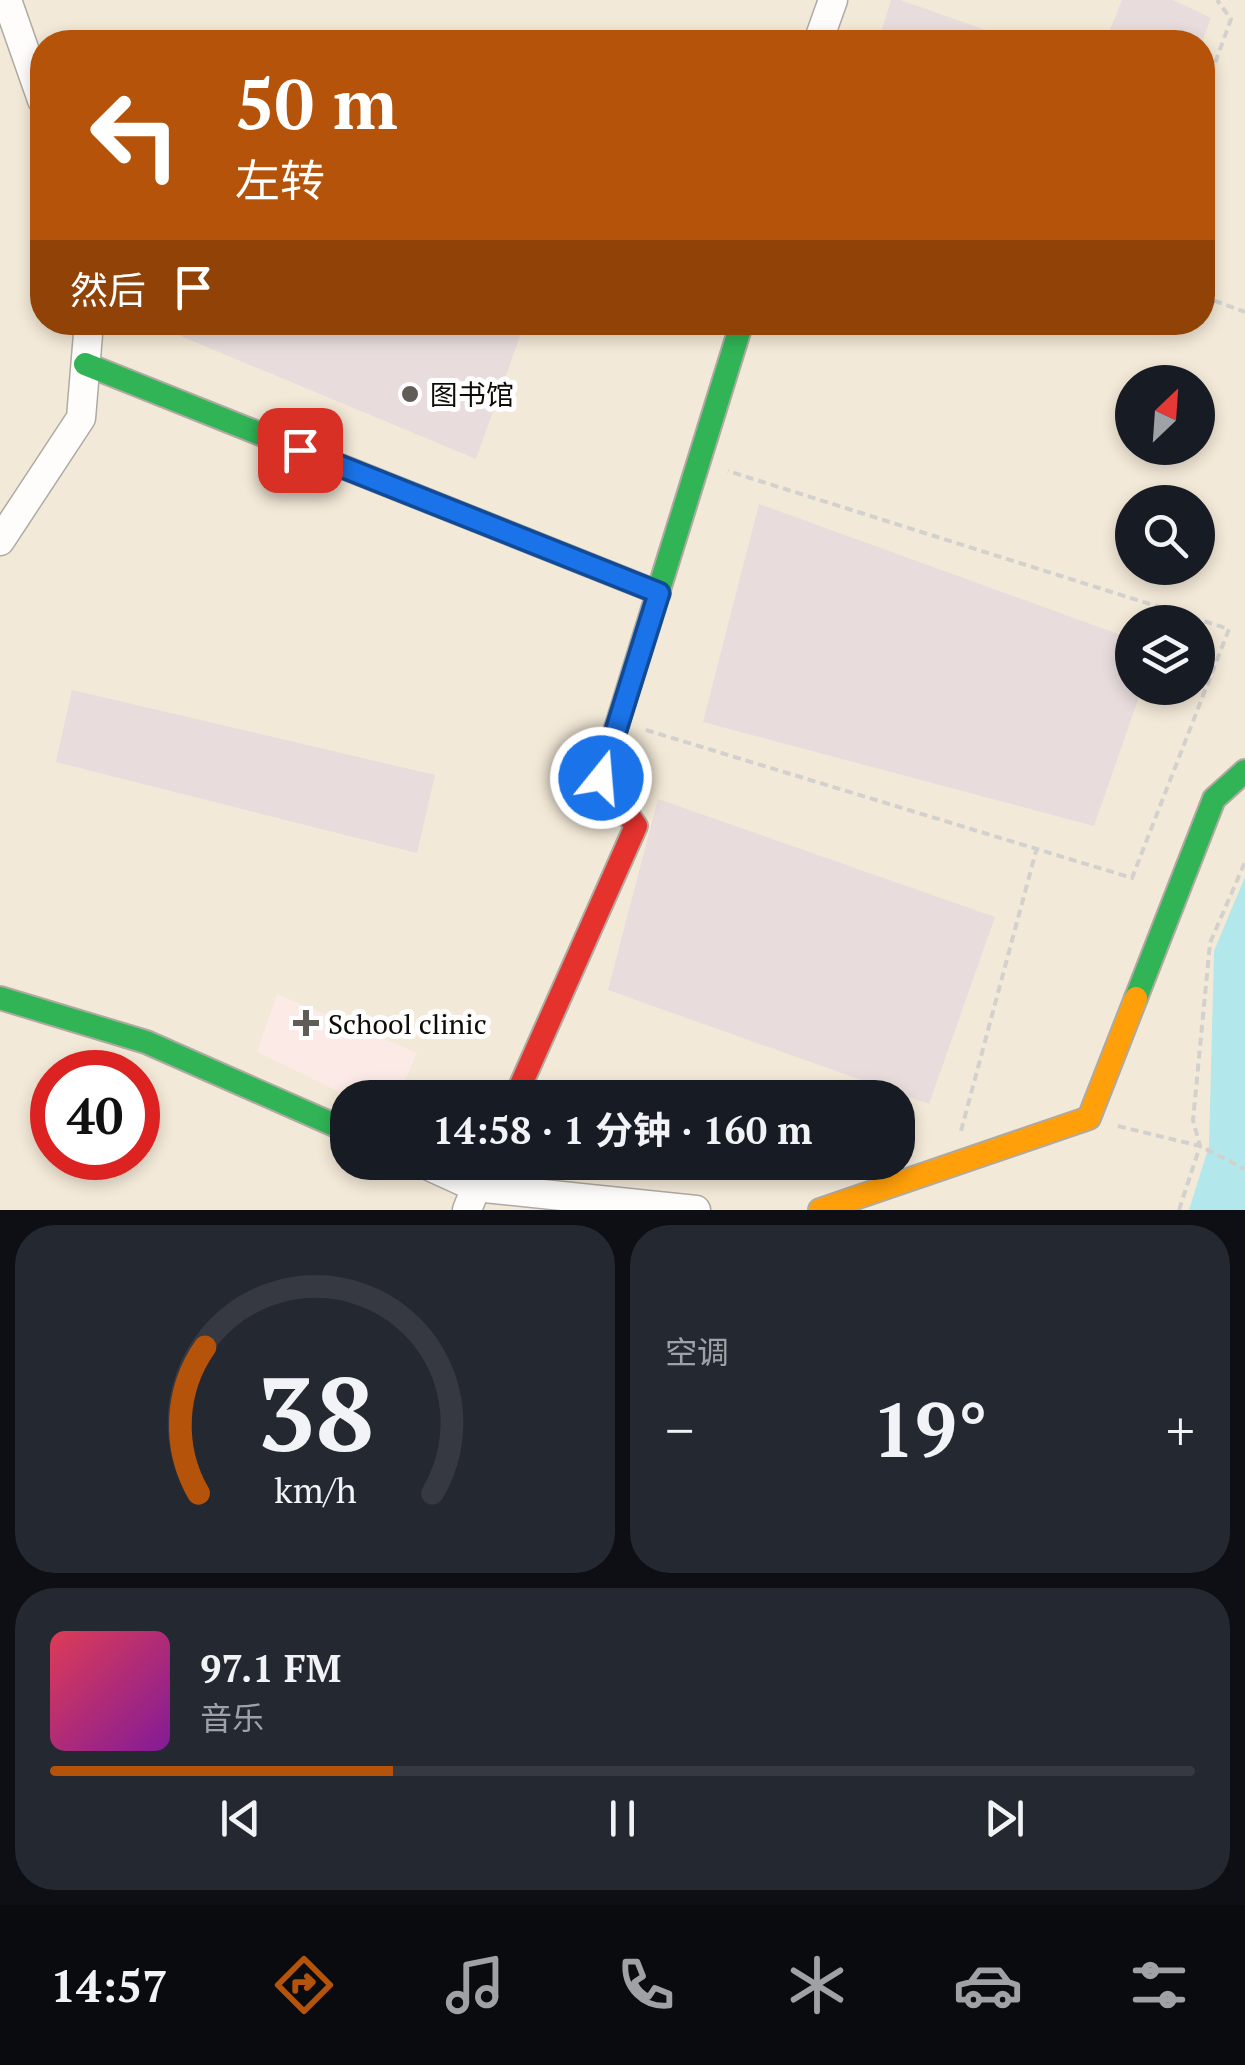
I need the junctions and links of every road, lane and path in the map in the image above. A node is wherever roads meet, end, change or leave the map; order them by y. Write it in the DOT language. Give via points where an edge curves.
graph roads {
  1 [pos="7,0"];
  2 [pos="833,0"];
  3 [pos="1217,0"];
  4 [pos="822,30"];
  5 [pos="1215,62"];
  6 [pos="30,66"];
  7 [pos="1215,301"];
  8 [pos="1245,312"];
  9 [pos="88,335"];
  10 [pos="738,335"];
  11 [pos="85,364"];
  12 [pos="699,462"];
  13 [pos="0,541"];
  14 [pos="659,593"];
  15 [pos="618,722"];
  16 [pos="1245,770"];
  17 [pos="1037,849"];
  18 [pos="1245,862"];
  19 [pos="0,998"];
  20 [pos="523,1080"];
  21 [pos="1089,1118"];
  22 [pos="330,1123"];
  23 [pos="1202,1148"];
  24 [pos="952,1165"];
  25 [pos="1245,1168"];
  26 [pos="476,1186"];
  27 [pos="696,1210"];
  28 [pos="820,1210"];
  29 [pos="1179,1210"];
  1 -- 6 [label="street"];
  2 -- 4 [label="street"];
  3 -- 5 [label="path" via="1231,18"];
  7 -- 8 [label="path"];
  9 -- 11 [label="street"];
  10 -- 12 [label="street"];
  11 -- 13 [label="street" via="80,418"];
  11 -- 14 [label="street"];
  12 -- 14 [label="street"];
  12 -- 17 [label="path" via="1229,629 1132,878"];
  14 -- 15 [label="street"];
  15 -- 17 [label="path"];
  15 -- 20 [label="street" via="601,778 636,826"];
  16 -- 21 [label="street" via="1214,799"];
  17 -- 24 [label="path"];
  18 -- 23 [label="path" via="1210,943 1193,1120"];
  19 -- 22 [label="street" via="146,1042"];
  21 -- 23 [label="path"];
  21 -- 24 [label="street"];
  23 -- 25 [label="path"];
  23 -- 29 [label="path"];
  24 -- 28 [label="street"];
  26 -- 27 [label="street"];
}
